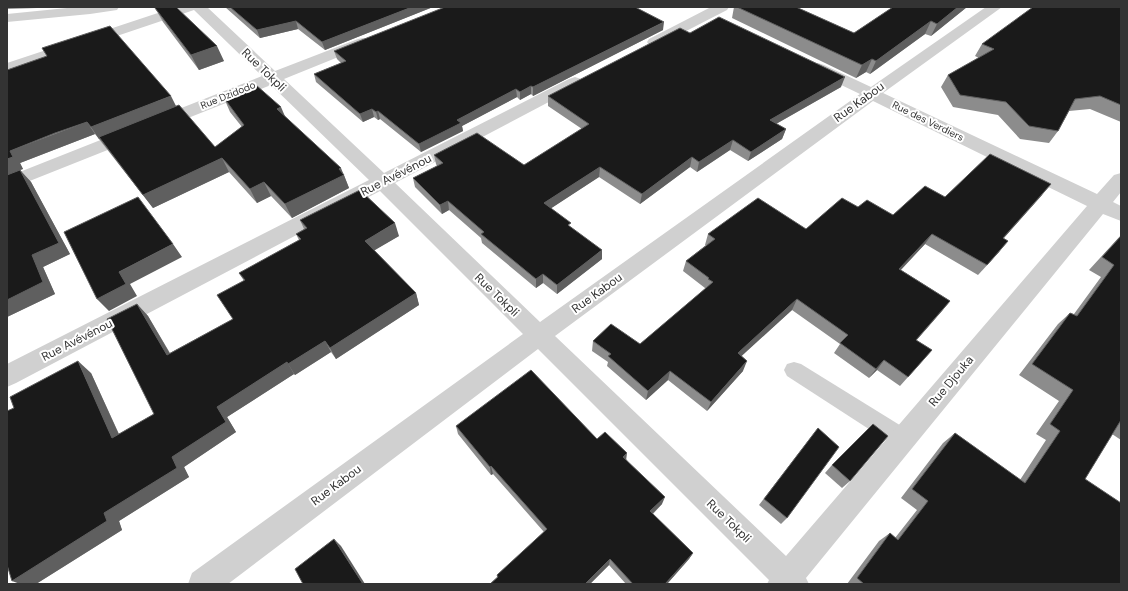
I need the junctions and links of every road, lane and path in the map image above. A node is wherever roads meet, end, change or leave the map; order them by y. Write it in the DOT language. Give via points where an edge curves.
graph roads {
  1 [pos="112,7"];
  2 [pos="190,7"];
  3 [pos="199,7"];
  4 [pos="995,7"];
  5 [pos="707,9"];
  6 [pos="7,18"];
  7 [pos="729,25"];
  8 [pos="375,36"];
  9 [pos="639,49"];
  10 [pos="807,62"];
  11 [pos="7,68"];
  12 [pos="590,74"];
  13 [pos="272,78"];
  14 [pos="871,93"];
  15 [pos="1121,179"];
  16 [pos="382,182"];
  17 [pos="7,184"];
  18 [pos="1111,209"];
  19 [pos="538,336"];
  20 [pos="794,370"];
  21 [pos="7,376"];
  22 [pos="903,439"];
  23 [pos="788,582"];
  24 [pos="203,584"];
  1 -- 6 [label="street"];
  2 -- 11 [label="street"];
  3 -- 13 [label="street, Rue Tokpli"];
  4 -- 14 [label="street, Rue Kabou"];
  5 -- 7 [label="street"];
  5 -- 9 [label="street"];
  8 -- 13 [label="street, Rue Dzidodo"];
  10 -- 14 [label="street, Rue des Verdiers"];
  12 -- 16 [label="street, Rue Avévénou"];
  13 -- 16 [label="street, Rue Tokpli"];
  13 -- 17 [label="street, Rue Dzidodo"];
  14 -- 18 [label="street, Rue des Verdiers"];
  14 -- 19 [label="street, Rue Kabou"];
  15 -- 18 [label="street, Rue Djouka"];
  16 -- 19 [label="street, Rue Tokpli"];
  16 -- 21 [label="street, Rue Avévénou"];
  18 -- 22 [label="street, Rue Djouka"];
  19 -- 23 [label="street, Rue Tokpli"];
  19 -- 24 [label="street, Rue Kabou"];
  20 -- 22 [label="lane"];
  22 -- 23 [label="street, Rue Djouka"];
}
